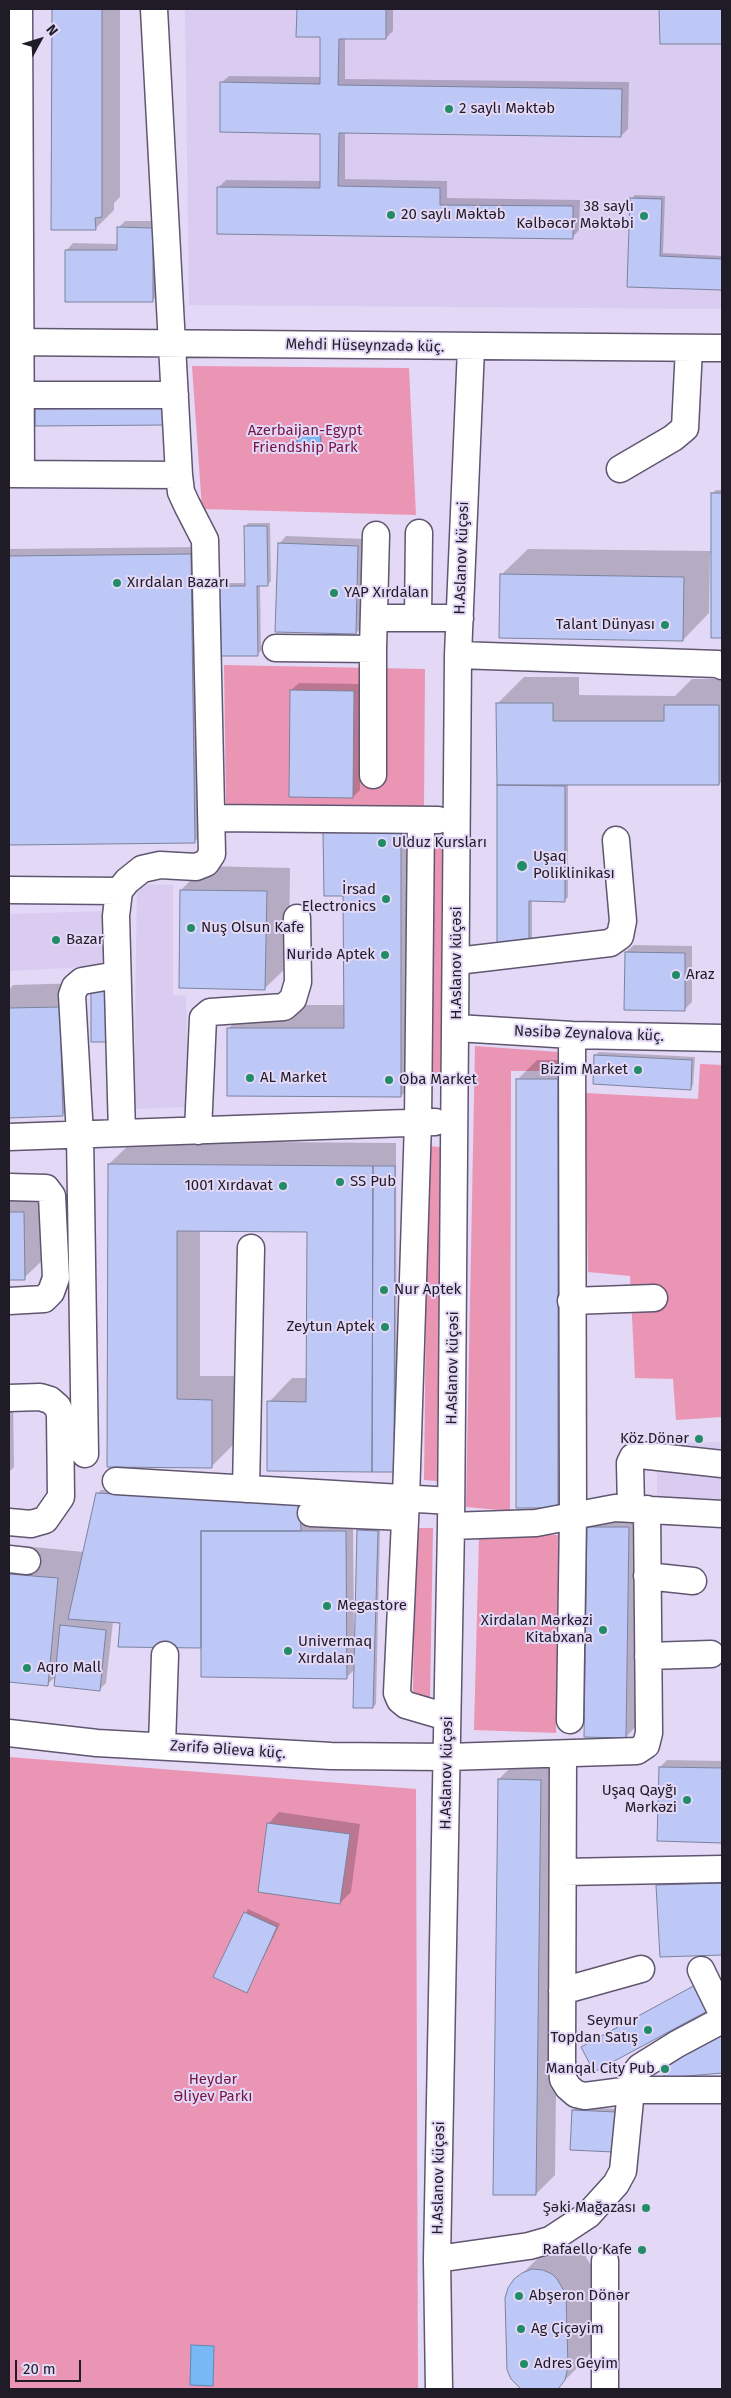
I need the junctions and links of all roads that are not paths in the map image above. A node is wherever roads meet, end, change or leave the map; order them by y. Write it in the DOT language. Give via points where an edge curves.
graph roads {
  1 [pos="19,9"];
  2 [pos="154,9"];
  3 [pos="14,342"];
  4 [pos="172,343"];
  5 [pos="471,348"];
  6 [pos="689,348"];
  7 [pos="722,348"];
  8 [pos="14,395"];
  9 [pos="175,395"];
  10 [pos="620,469"];
  11 [pos="15,474"];
  12 [pos="179,475"];
  13 [pos="419,533"];
  14 [pos="376,535"];
  15 [pos="374,618"];
  16 [pos="418,618"];
  17 [pos="460,618"];
  18 [pos="276,648"];
  19 [pos="373,649"];
  20 [pos="458,655"];
  21 [pos="722,666"];
  22 [pos="374,776"];
  23 [pos="212,818"];
  24 [pos="421,820"];
  25 [pos="457,820"];
  26 [pos="616,840"];
  27 [pos="9,890"];
  28 [pos="119,891"];
  29 [pos="297,918"];
  30 [pos="456,961"];
  31 [pos="118,976"];
  32 [pos="457,1028"];
  33 [pos="572,1035"];
  34 [pos="722,1038"];
  35 [pos="456,1120"];
  36 [pos="418,1122"];
  37 [pos="198,1131"];
  38 [pos="122,1133"];
  39 [pos="80,1135"];
  40 [pos="9,1137"];
  41 [pos="9,1187"];
  42 [pos="251,1248"];
  43 [pos="654,1298"];
  44 [pos="9,1301"];
  45 [pos="571,1301"];
  46 [pos="9,1398"];
  47 [pos="85,1454"];
  48 [pos="722,1464"];
  49 [pos="116,1481"];
  50 [pos="246,1489"];
  51 [pos="405,1508"];
  52 [pos="638,1509"];
  53 [pos="311,1513"];
  54 [pos="451,1514"];
  55 [pos="722,1514"];
  56 [pos="573,1517"];
  57 [pos="9,1522"];
  58 [pos="647,1576"];
  59 [pos="693,1581"];
  60 [pos="711,1654"];
  61 [pos="165,1655"];
  62 [pos="648,1656"];
  63 [pos="448,1717"];
  64 [pos="570,1720"];
  65 [pos="9,1733"];
  66 [pos="162,1746"];
  67 [pos="563,1754"];
  68 [pos="448,1757"];
  69 [pos="722,1869"];
  70 [pos="563,1872"];
  71 [pos="641,1969"];
  72 [pos="701,1970"];
  73 [pos="562,1991"];
  74 [pos="722,2013"];
  75 [pos="722,2020"];
  76 [pos="630,2090"];
  77 [pos="722,2090"];
  78 [pos="437,2259"];
  79 [pos="605,2261"];
  80 [pos="439,2389"];
  81 [pos="605,2389"];
  1 -- 3 [label="street"];
  2 -- 4 [label="street"];
  3 -- 4 [label="street, Mehdi Hüseynzadə küç."];
  3 -- 8 [label="street"];
  4 -- 5 [label="street, Mehdi Hüseynzadə küç."];
  4 -- 9 [label="street"];
  5 -- 6 [label="street, Mehdi Hüseynzadə küç."];
  5 -- 17 [label="street, H.Aslanov küçəsi"];
  6 -- 7 [label="street, Mehdi Hüseynzadə küç."];
  6 -- 10 [label="street" via="685,428"];
  8 -- 9 [label="street"];
  8 -- 11 [label="street"];
  9 -- 12 [label="street"];
  11 -- 12 [label="street"];
  12 -- 23 [label="street" via="181,492 206,540"];
  13 -- 16 [label="street"];
  14 -- 15 [label="street"];
  15 -- 16 [label="street"];
  15 -- 19 [label="street"];
  16 -- 17 [label="street"];
  17 -- 20 [label="street, H.Aslanov küçəsi"];
  18 -- 19 [label="street"];
  19 -- 22 [label="street"];
  20 -- 21 [label="street"];
  20 -- 25 [label="street, H.Aslanov küçəsi"];
  23 -- 24 [label="street"];
  23 -- 28 [label="street" via="212,854 206,863 196,867 160,865 142,869"];
  24 -- 25 [label="street"];
  24 -- 36 [label="street"];
  25 -- 30 [label="street, H.Aslanov küçəsi"];
  26 -- 30 [label="street" via="623,922 620,936 610,943"];
  27 -- 28 [label="street"];
  28 -- 31 [label="street" via="116,916"];
  29 -- 37 [label="street" via="298,982 293,999 284,1007 210,1012 203,1018"];
  30 -- 32 [label="street, H.Aslanov küçəsi"];
  31 -- 38 [label="street"];
  31 -- 39 [label="street" via="82,981 72,995"];
  32 -- 33 [label="street, Nəsibə Zeynalova küç."];
  32 -- 35 [label="street, H.Aslanov küçəsi"];
  33 -- 34 [label="street, Nəsibə Zeynalova küç."];
  33 -- 45 [label="street"];
  35 -- 36 [label="street"];
  35 -- 54 [label="street, H.Aslanov küçəsi"];
  36 -- 37 [label="street"];
  36 -- 51 [label="street"];
  37 -- 38 [label="street"];
  38 -- 39 [label="street"];
  39 -- 40 [label="street"];
  39 -- 47 [label="street"];
  41 -- 44 [label="street" via="46,1188 52,1196 56,1278 51,1292 44,1299"];
  42 -- 50 [label="street"];
  43 -- 45 [label="street"];
  45 -- 56 [label="street"];
  46 -- 57 [label="street" via="40,1397 58,1407 61,1497 45,1520 31,1524"];
  48 -- 52 [label="street" via="640,1455 633,1457 630,1463"];
  49 -- 50 [label="street"];
  50 -- 51 [label="street"];
  51 -- 53 [label="street"];
  51 -- 54 [label="street"];
  51 -- 63 [label="street" via="397,1693 406,1705"];
  52 -- 55 [label="street"];
  52 -- 56 [label="street" via="593,1510"];
  52 -- 58 [label="street"];
  54 -- 56 [label="street" via="536,1523"];
  54 -- 63 [label="street, H.Aslanov küçəsi"];
  56 -- 64 [label="street"];
  58 -- 59 [label="street"];
  58 -- 62 [label="street"];
  60 -- 62 [label="street"];
  61 -- 66 [label="street"];
  62 -- 67 [label="street, Zərifə Əlieva küç." via="649,1733 646,1745 637,1751"];
  63 -- 68 [label="street, H.Aslanov küçəsi"];
  65 -- 66 [label="street, Zərifə Əlieva küç." via="97,1743"];
  66 -- 68 [label="street, Zərifə Əlieva küç." via="296,1754"];
  67 -- 68 [label="street, Zərifə Əlieva küç."];
  67 -- 70 [label="street"];
  68 -- 78 [label="street, H.Aslanov küçəsi"];
  69 -- 70 [label="street"];
  70 -- 73 [label="street"];
  71 -- 73 [label="street"];
  72 -- 74 [label="street"];
  73 -- 76 [label="street" via="563,2079 568,2087 585,2096"];
  75 -- 76 [label="street" via="640,2067 632,2076"];
  76 -- 77 [label="street"];
  76 -- 78 [label="street" via="623,2171 588,2216 550,2240 529,2246"];
  78 -- 80 [label="street, H.Aslanov küçəsi"];
  79 -- 81 [label="street"];
}
